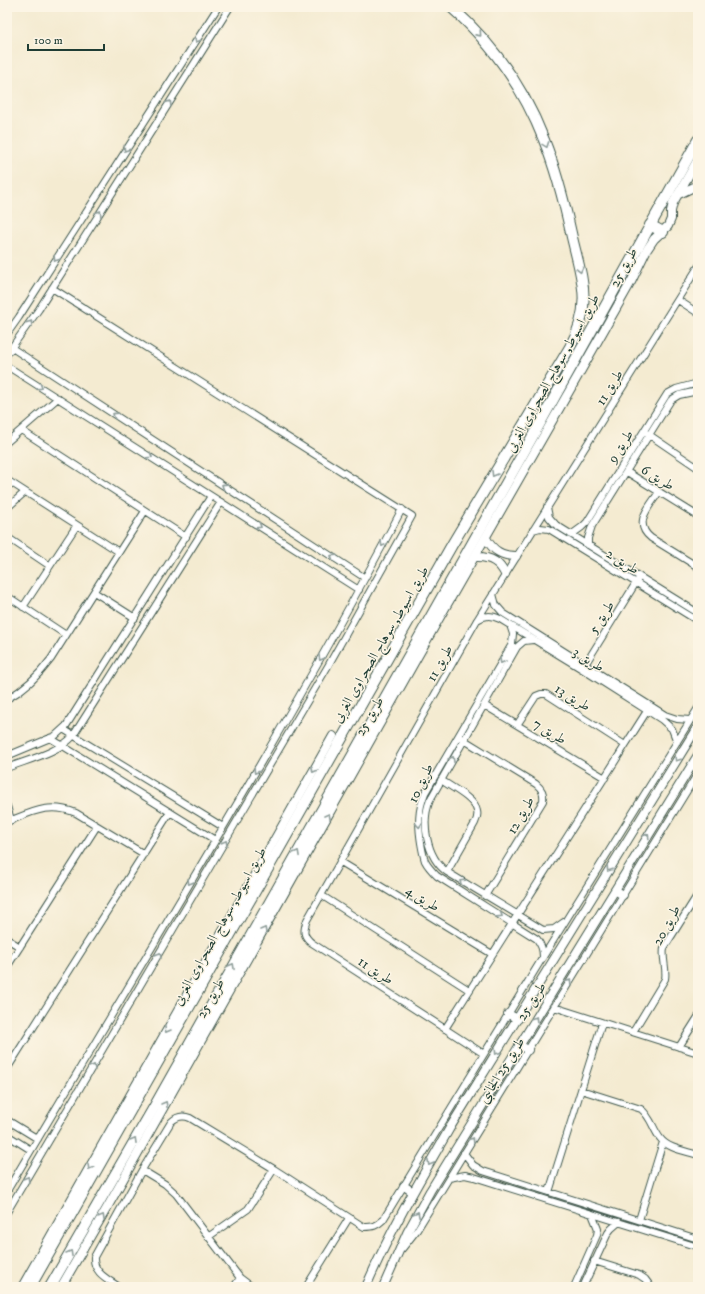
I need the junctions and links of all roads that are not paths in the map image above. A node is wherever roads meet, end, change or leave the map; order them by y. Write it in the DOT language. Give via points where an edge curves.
graph roads {
  1 [pos="218,7"];
  2 [pos="230,7"];
  3 [pos="451,7"];
  4 [pos="698,140"];
  5 [pos="698,159"];
  6 [pos="698,185"];
  7 [pos="677,196"];
  8 [pos="650,225"];
  9 [pos="663,232"];
  10 [pos="642,249"];
  11 [pos="698,267"];
  12 [pos="52,288"];
  13 [pos="678,300"];
  14 [pos="698,313"];
  15 [pos="7,334"];
  16 [pos="12,348"];
  17 [pos="7,354"];
  18 [pos="7,366"];
  19 [pos="696,382"];
  20 [pos="698,391"];
  21 [pos="58,398"];
  22 [pos="21,430"];
  23 [pos="644,431"];
  24 [pos="650,435"];
  25 [pos="7,442"];
  26 [pos="698,468"];
  27 [pos="627,472"];
  28 [pos="7,480"];
  29 [pos="25,492"];
  30 [pos="659,492"];
  31 [pos="211,496"];
  32 [pos="222,502"];
  33 [pos="547,507"];
  34 [pos="7,508"];
  35 [pos="402,510"];
  36 [pos="145,511"];
  37 [pos="698,516"];
  38 [pos="77,525"];
  39 [pos="533,530"];
  40 [pos="571,535"];
  41 [pos="7,537"];
  42 [pos="186,537"];
  43 [pos="486,538"];
  44 [pos="588,545"];
  45 [pos="119,552"];
  46 [pos="516,556"];
  47 [pos="475,557"];
  48 [pos="50,566"];
  49 [pos="698,567"];
  50 [pos="505,574"];
  51 [pos="365,578"];
  52 [pos="638,580"];
  53 [pos="359,590"];
  54 [pos="94,592"];
  55 [pos="493,594"];
  56 [pos="7,596"];
  57 [pos="23,607"];
  58 [pos="698,613"];
  59 [pos="135,618"];
  60 [pos="477,620"];
  61 [pos="698,621"];
  62 [pos="510,625"];
  63 [pos="66,635"];
  64 [pos="533,640"];
  65 [pos="584,667"];
  66 [pos="7,699"];
  67 [pos="484,705"];
  68 [pos="698,708"];
  69 [pos="647,711"];
  70 [pos="690,720"];
  71 [pos="517,725"];
  72 [pos="698,726"];
  73 [pos="63,729"];
  74 [pos="73,736"];
  75 [pos="50,738"];
  76 [pos="337,738"];
  77 [pos="461,738"];
  78 [pos="677,742"];
  79 [pos="625,745"];
  80 [pos="62,746"];
  81 [pos="698,755"];
  82 [pos="7,756"];
  83 [pos="7,768"];
  84 [pos="698,773"];
  85 [pos="604,778"];
  86 [pos="441,780"];
  87 [pos="424,805"];
  88 [pos="7,806"];
  89 [pos="646,810"];
  90 [pos="170,812"];
  91 [pos="659,818"];
  92 [pos="9,821"];
  93 [pos="97,826"];
  94 [pos="223,827"];
  95 [pos="215,840"];
  96 [pos="144,854"];
  97 [pos="341,862"];
  98 [pos="444,870"];
  99 [pos="437,876"];
  100 [pos="614,890"];
  101 [pos="698,894"];
  102 [pos="321,895"];
  103 [pos="623,895"];
  104 [pos="485,896"];
  105 [pos="517,915"];
  106 [pos="568,918"];
  107 [pos="512,922"];
  108 [pos="7,939"];
  109 [pos="20,947"];
  110 [pos="492,954"];
  111 [pos="543,957"];
  112 [pos="7,967"];
  113 [pos="469,990"];
  114 [pos="554,1008"];
  115 [pos="508,1014"];
  116 [pos="698,1017"];
  117 [pos="518,1019"];
  118 [pos="602,1023"];
  119 [pos="445,1029"];
  120 [pos="633,1032"];
  121 [pos="519,1045"];
  122 [pos="679,1047"];
  123 [pos="528,1050"];
  124 [pos="698,1053"];
  125 [pos="484,1054"];
  126 [pos="8,1065"];
  127 [pos="581,1090"];
  128 [pos="7,1120"];
  129 [pos="7,1135"];
  130 [pos="38,1139"];
  131 [pos="663,1142"];
  132 [pos="31,1150"];
  133 [pos="464,1153"];
  134 [pos="698,1155"];
  135 [pos="274,1169"];
  136 [pos="142,1170"];
  137 [pos="449,1178"];
  138 [pos="418,1184"];
  139 [pos="404,1186"];
  140 [pos="7,1191"];
  141 [pos="430,1191"];
  142 [pos="413,1192"];
  143 [pos="549,1192"];
  144 [pos="7,1212"];
  145 [pos="592,1214"];
  146 [pos="349,1218"];
  147 [pos="639,1220"];
  148 [pos="619,1222"];
  149 [pos="208,1237"];
  150 [pos="698,1238"];
  151 [pos="698,1247"];
  152 [pos="397,1255"];
  153 [pos="594,1261"];
  154 [pos="387,1277"];
  155 [pos="240,1278"];
  156 [pos="115,1286"];
  157 [pos="22,1287"];
  158 [pos="30,1287"];
  159 [pos="50,1287"];
  160 [pos="61,1287"];
  161 [pos="234,1287"];
  162 [pos="252,1287"];
  163 [pos="306,1287"];
  164 [pos="366,1287"];
  165 [pos="383,1287"];
  166 [pos="389,1287"];
  167 [pos="574,1287"];
  168 [pos="583,1287"];
  169 [pos="651,1287"];
  1 -- 15 [label="street, one-way"];
  12 -- 2 [label="street, one-way"];
  3 -- 76 [label="main road, طريق اسيوط, سوهاج الصحراوى الغربى, one-way" via="496,54 518,87 544,140 562,193 582,283 582,320 570,347"];
  4 -- 8 [label="main road, طريق اسيوط, سوهاج الصحراوى الغربى"];
  5 -- 7 [label="street, طريق 25"];
  6 -- 7 [label="street"];
  7 -- 9 [label="street, طريق 25" via="671,211 671,219"];
  8 -- 9 [label="main road"];
  8 -- 10 [label="main road, طريق اسيوط, سوهاج الصحراوى الغربى"];
  9 -- 10 [label="street, طريق 25"];
  10 -- 43 [label="street, طريق 25" via="631,282"];
  159 -- 10 [label="main road, طريق اسيوط, سوهاج الصحراوى الغربى, one-way"];
  11 -- 13 [label="street, طريق 11"];
  16 -- 12 [label="street, one-way"];
  12 -- 35 [label="street"];
  13 -- 14 [label="street"];
  13 -- 33 [label="street, طريق 11"];
  16 -- 17 [label="street"];
  51 -- 16 [label="street, one-way"];
  18 -- 21 [label="street, one-way"];
  19 -- 23 [label="street, طريق 9" via="667,394"];
  20 -- 24 [label="street, طريق 9" via="679,395 671,400"];
  21 -- 22 [label="street"];
  21 -- 31 [label="street, one-way"];
  22 -- 25 [label="street"];
  22 -- 36 [label="street"];
  23 -- 24 [label="street"];
  23 -- 40 [label="street, طريق 9" via="586,522"];
  24 -- 26 [label="street"];
  24 -- 27 [label="street, طريق 9"];
  27 -- 30 [label="street, طريق 6"];
  27 -- 44 [label="street, طريق 9" via="592,526"];
  28 -- 29 [label="street"];
  29 -- 34 [label="street"];
  29 -- 38 [label="street"];
  30 -- 37 [label="street, طريق 6"];
  30 -- 49 [label="street" via="645,514 642,524 644,530 651,538"];
  31 -- 32 [label="street"];
  31 -- 42 [label="street"];
  32 -- 53 [label="street, one-way"];
  32 -- 74 [label="street"];
  33 -- 39 [label="street, طريق 11"];
  33 -- 40 [label="street, طريق 2" via="552,522"];
  35 -- 51 [label="street, one-way"];
  144 -- 35 [label="street, one-way" via="328,666 412,516"];
  36 -- 42 [label="street"];
  36 -- 45 [label="street"];
  38 -- 45 [label="street"];
  38 -- 48 [label="street"];
  39 -- 46 [label="street, طريق 11"];
  39 -- 52 [label="street, طريق 2" via="549,529"];
  40 -- 44 [label="street, طريق 2"];
  41 -- 48 [label="street"];
  42 -- 59 [label="street"];
  43 -- 46 [label="street" via="501,554"];
  43 -- 47 [label="street, طريق 25"];
  44 -- 52 [label="street, طريق 2"];
  45 -- 54 [label="street"];
  46 -- 50 [label="street, طريق 11"];
  47 -- 50 [label="street" via="490,558 502,567"];
  160 -- 47 [label="street, طريق 25, one-way"];
  48 -- 57 [label="street"];
  50 -- 55 [label="street, طريق 11"];
  51 -- 53 [label="street"];
  52 -- 58 [label="street, طريق 2"];
  52 -- 61 [label="street, طريق 2"];
  52 -- 65 [label="street, طريق 5"];
  53 -- 94 [label="street, one-way"];
  54 -- 59 [label="street"];
  54 -- 63 [label="street"];
  55 -- 60 [label="street, طريق 11"];
  55 -- 65 [label="street, طريق 3" via="496,605 503,613"];
  56 -- 57 [label="street"];
  57 -- 63 [label="street"];
  59 -- 73 [label="street"];
  60 -- 62 [label="street, طريق 3" via="489,615"];
  60 -- 97 [label="street, طريق 11"];
  62 -- 64 [label="street, طريق 3"];
  62 -- 77 [label="street, طريق 10, one-way" via="513,634 512,644"];
  63 -- 66 [label="street" via="42,670"];
  64 -- 65 [label="street, طريق 3"];
  64 -- 67 [label="street, طريق 10" via="524,641 517,647"];
  65 -- 69 [label="street, طريق 3"];
  65 -- 70 [label="street, طريق 3" via="666,715"];
  67 -- 71 [label="street, طريق 7"];
  67 -- 77 [label="street, طريق 10"];
  68 -- 70 [label="street"];
  69 -- 78 [label="street, طريق 3" via="668,724"];
  69 -- 79 [label="street"];
  70 -- 78 [label="street"];
  71 -- 79 [label="street, طريق 13" via="536,696 546,694"];
  71 -- 85 [label="street, طريق 7"];
  72 -- 89 [label="street, طريق 25, one-way"];
  73 -- 74 [label="street"];
  73 -- 75 [label="street"];
  74 -- 80 [label="street"];
  74 -- 94 [label="street"];
  75 -- 80 [label="street"];
  75 -- 82 [label="street"];
  76 -- 157 [label="street, one-way"];
  76 -- 158 [label="main road, طريق اسيوط, سوهاج الصحراوى الغربى"];
  86 -- 77 [label="street, طريق 10, one-way"];
  77 -- 87 [label="street, طريق 10" via="425,794"];
  77 -- 104 [label="street, طريق 12" via="536,784 544,794 543,801"];
  78 -- 106 [label="street"];
  79 -- 85 [label="street"];
  80 -- 83 [label="street"];
  80 -- 90 [label="street"];
  81 -- 91 [label="street, طريق 25"];
  84 -- 103 [label="street, طريق 25 الجانبى"];
  85 -- 105 [label="street"];
  86 -- 87 [label="street, طريق 10"];
  86 -- 98 [label="street" via="469,799 474,804 478,817"];
  87 -- 98 [label="street, طريق 10" via="426,830 433,857"];
  87 -- 99 [label="street, طريق 10, one-way" via="418,821 422,851 425,861"];
  88 -- 92 [label="street"];
  89 -- 91 [label="street"];
  89 -- 117 [label="street, طريق 25, one-way"];
  90 -- 95 [label="street"];
  90 -- 96 [label="street"];
  100 -- 91 [label="street, طريق 25, one-way"];
  92 -- 93 [label="street" via="36,810 53,807 72,811"];
  93 -- 96 [label="street"];
  93 -- 109 [label="street"];
  94 -- 95 [label="street"];
  95 -- 130 [label="street, one-way"];
  96 -- 126 [label="street"];
  97 -- 102 [label="street, طريق 11"];
  97 -- 110 [label="street, طريق 4"];
  98 -- 99 [label="street"];
  104 -- 98 [label="street, طريق 10, one-way"];
  99 -- 107 [label="street, طريق 10, one-way"];
  100 -- 103 [label="street"];
  121 -- 100 [label="street, طريق 25, one-way"];
  101 -- 120 [label="street, طريق 20" via="664,948 665,979"];
  102 -- 113 [label="street"];
  102 -- 119 [label="street, طريق 11" via="304,927 307,939"];
  114 -- 103 [label="street, طريق 25 الجانبى, one-way"];
  104 -- 105 [label="street, طريق 10"];
  105 -- 106 [label="street, طريق 10" via="538,928 548,930 554,929"];
  105 -- 107 [label="street"];
  106 -- 111 [label="street"];
  107 -- 110 [label="street"];
  107 -- 111 [label="street, طريق 10" via="537,939 541,944"];
  108 -- 109 [label="street"];
  109 -- 112 [label="street"];
  110 -- 113 [label="street"];
  111 -- 115 [label="street"];
  113 -- 119 [label="street"];
  114 -- 118 [label="street"];
  114 -- 123 [label="street, طريق 25 الجانبى"];
  115 -- 117 [label="street"];
  115 -- 125 [label="street"];
  116 -- 122 [label="street"];
  117 -- 138 [label="street, طريق 25, one-way"];
  118 -- 120 [label="street"];
  118 -- 127 [label="street"];
  119 -- 125 [label="street, طريق 11"];
  120 -- 122 [label="street"];
  121 -- 123 [label="street"];
  121 -- 141 [label="street, طريق 25"];
  122 -- 124 [label="street"];
  133 -- 123 [label="street, طريق 25 الجانبى, one-way"];
  125 -- 139 [label="street"];
  127 -- 131 [label="street" via="641,1109"];
  127 -- 143 [label="street"];
  128 -- 130 [label="street"];
  129 -- 132 [label="street"];
  130 -- 132 [label="street"];
  131 -- 134 [label="street"];
  131 -- 147 [label="street"];
  132 -- 140 [label="street"];
  133 -- 137 [label="street, طريق 25 الجانبى"];
  133 -- 143 [label="street" via="473,1165 483,1171"];
  135 -- 136 [label="street" via="190,1118 180,1116 171,1122"];
  135 -- 146 [label="street"];
  135 -- 149 [label="street" via="248,1209"];
  136 -- 149 [label="street" via="176,1194"];
  136 -- 156 [label="street" via="94,1257 95,1268"];
  137 -- 145 [label="street" via="464,1175 474,1177"];
  137 -- 152 [label="street, طريق 25 الجانبى" via="414,1234"];
  138 -- 141 [label="street"];
  138 -- 142 [label="street, طريق 25"];
  139 -- 142 [label="street"];
  139 -- 146 [label="street" via="378,1225 364,1227"];
  152 -- 141 [label="street, طريق 25, one-way"];
  142 -- 164 [label="street, طريق 25"];
  143 -- 147 [label="street"];
  145 -- 148 [label="street"];
  145 -- 167 [label="street" via="598,1229 597,1235"];
  146 -- 163 [label="street"];
  147 -- 150 [label="street"];
  148 -- 151 [label="street"];
  148 -- 153 [label="street" via="611,1228"];
  149 -- 155 [label="street"];
  152 -- 154 [label="street, طريق 25"];
  153 -- 168 [label="street"];
  153 -- 169 [label="street" via="638,1275"];
  154 -- 165 [label="street, طريق 25"];
  154 -- 166 [label="street"];
  155 -- 161 [label="street"];
  155 -- 162 [label="street"];
}
